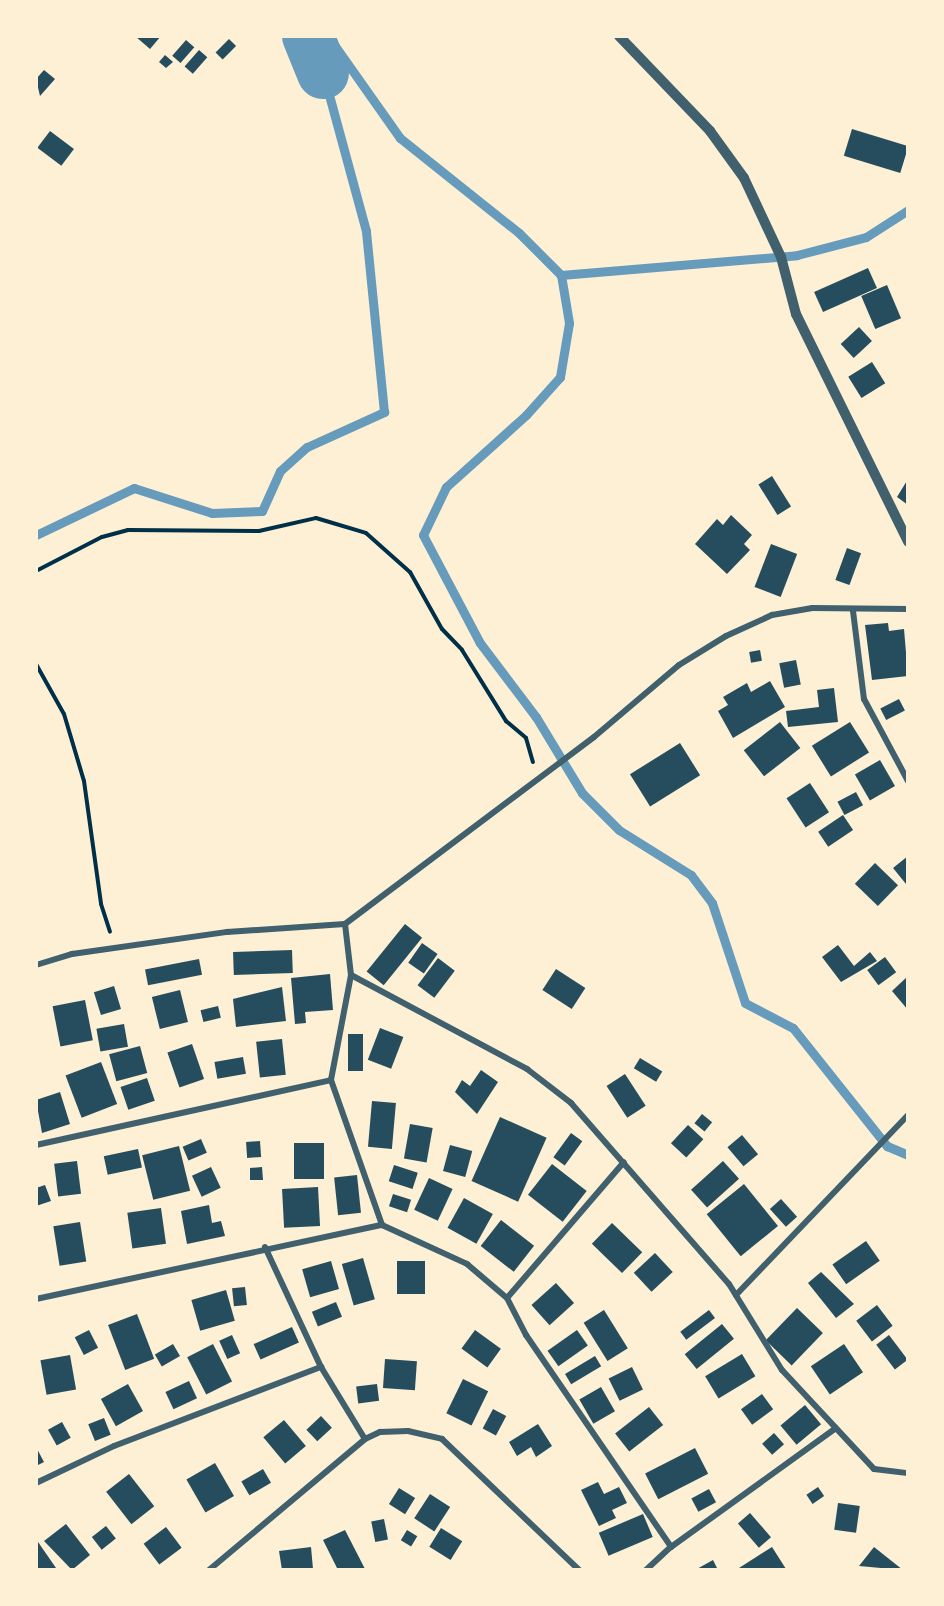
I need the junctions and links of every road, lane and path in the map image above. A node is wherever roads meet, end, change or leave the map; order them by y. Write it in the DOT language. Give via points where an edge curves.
graph roads {
  1 [pos="619,36"];
  2 [pos="908,542"];
  3 [pos="36,572"];
  4 [pos="908,609"];
  5 [pos="853,611"];
  6 [pos="36,664"];
  7 [pos="536,781"];
  8 [pos="908,781"];
  9 [pos="345,924"];
  10 [pos="116,948"];
  11 [pos="36,965"];
  12 [pos="351,975"];
  13 [pos="331,1080"];
  14 [pos="908,1115"];
  15 [pos="36,1145"];
  16 [pos="624,1162"];
  17 [pos="382,1225"];
  18 [pos="264,1247"];
  19 [pos="736,1295"];
  20 [pos="507,1298"];
  21 [pos="36,1299"];
  22 [pos="321,1367"];
  23 [pos="836,1428"];
  24 [pos="365,1439"];
  25 [pos="908,1473"];
  26 [pos="36,1483"];
  27 [pos="671,1547"];
  28 [pos="209,1570"];
  29 [pos="579,1570"];
  30 [pos="646,1570"];
  1 -- 2 [label="street" via="711,131 744,178 770,233 796,314"];
  3 -- 7 [label="path" via="102,537 128,530 259,531 316,518 366,532 410,572 442,629 462,650 506,721 525,738"];
  4 -- 5 [label="street"];
  5 -- 7 [label="street" via="812,609 746,626 680,665"];
  5 -- 8 [label="street" via="864,699"];
  6 -- 10 [label="path" via="64,714 84,781 100,904"];
  7 -- 9 [label="street"];
  9 -- 10 [label="street" via="227,932"];
  9 -- 12 [label="street"];
  10 -- 11 [label="street"];
  12 -- 13 [label="street"];
  12 -- 16 [label="street" via="527,1069 571,1103"];
  13 -- 15 [label="street"];
  13 -- 17 [label="street"];
  14 -- 19 [label="street" via="859,1172"];
  16 -- 19 [label="street"];
  16 -- 20 [label="street"];
  17 -- 18 [label="street"];
  17 -- 20 [label="street" via="467,1264"];
  18 -- 21 [label="street"];
  18 -- 22 [label="street"];
  19 -- 23 [label="street" via="782,1370"];
  20 -- 27 [label="street" via="526,1335"];
  22 -- 24 [label="street"];
  22 -- 26 [label="street" via="114,1446"];
  23 -- 25 [label="street" via="874,1469"];
  23 -- 27 [label="street"];
  24 -- 28 [label="street"];
  24 -- 29 [label="street" via="380,1432 408,1431 442,1439"];
  27 -- 30 [label="street"];
}
